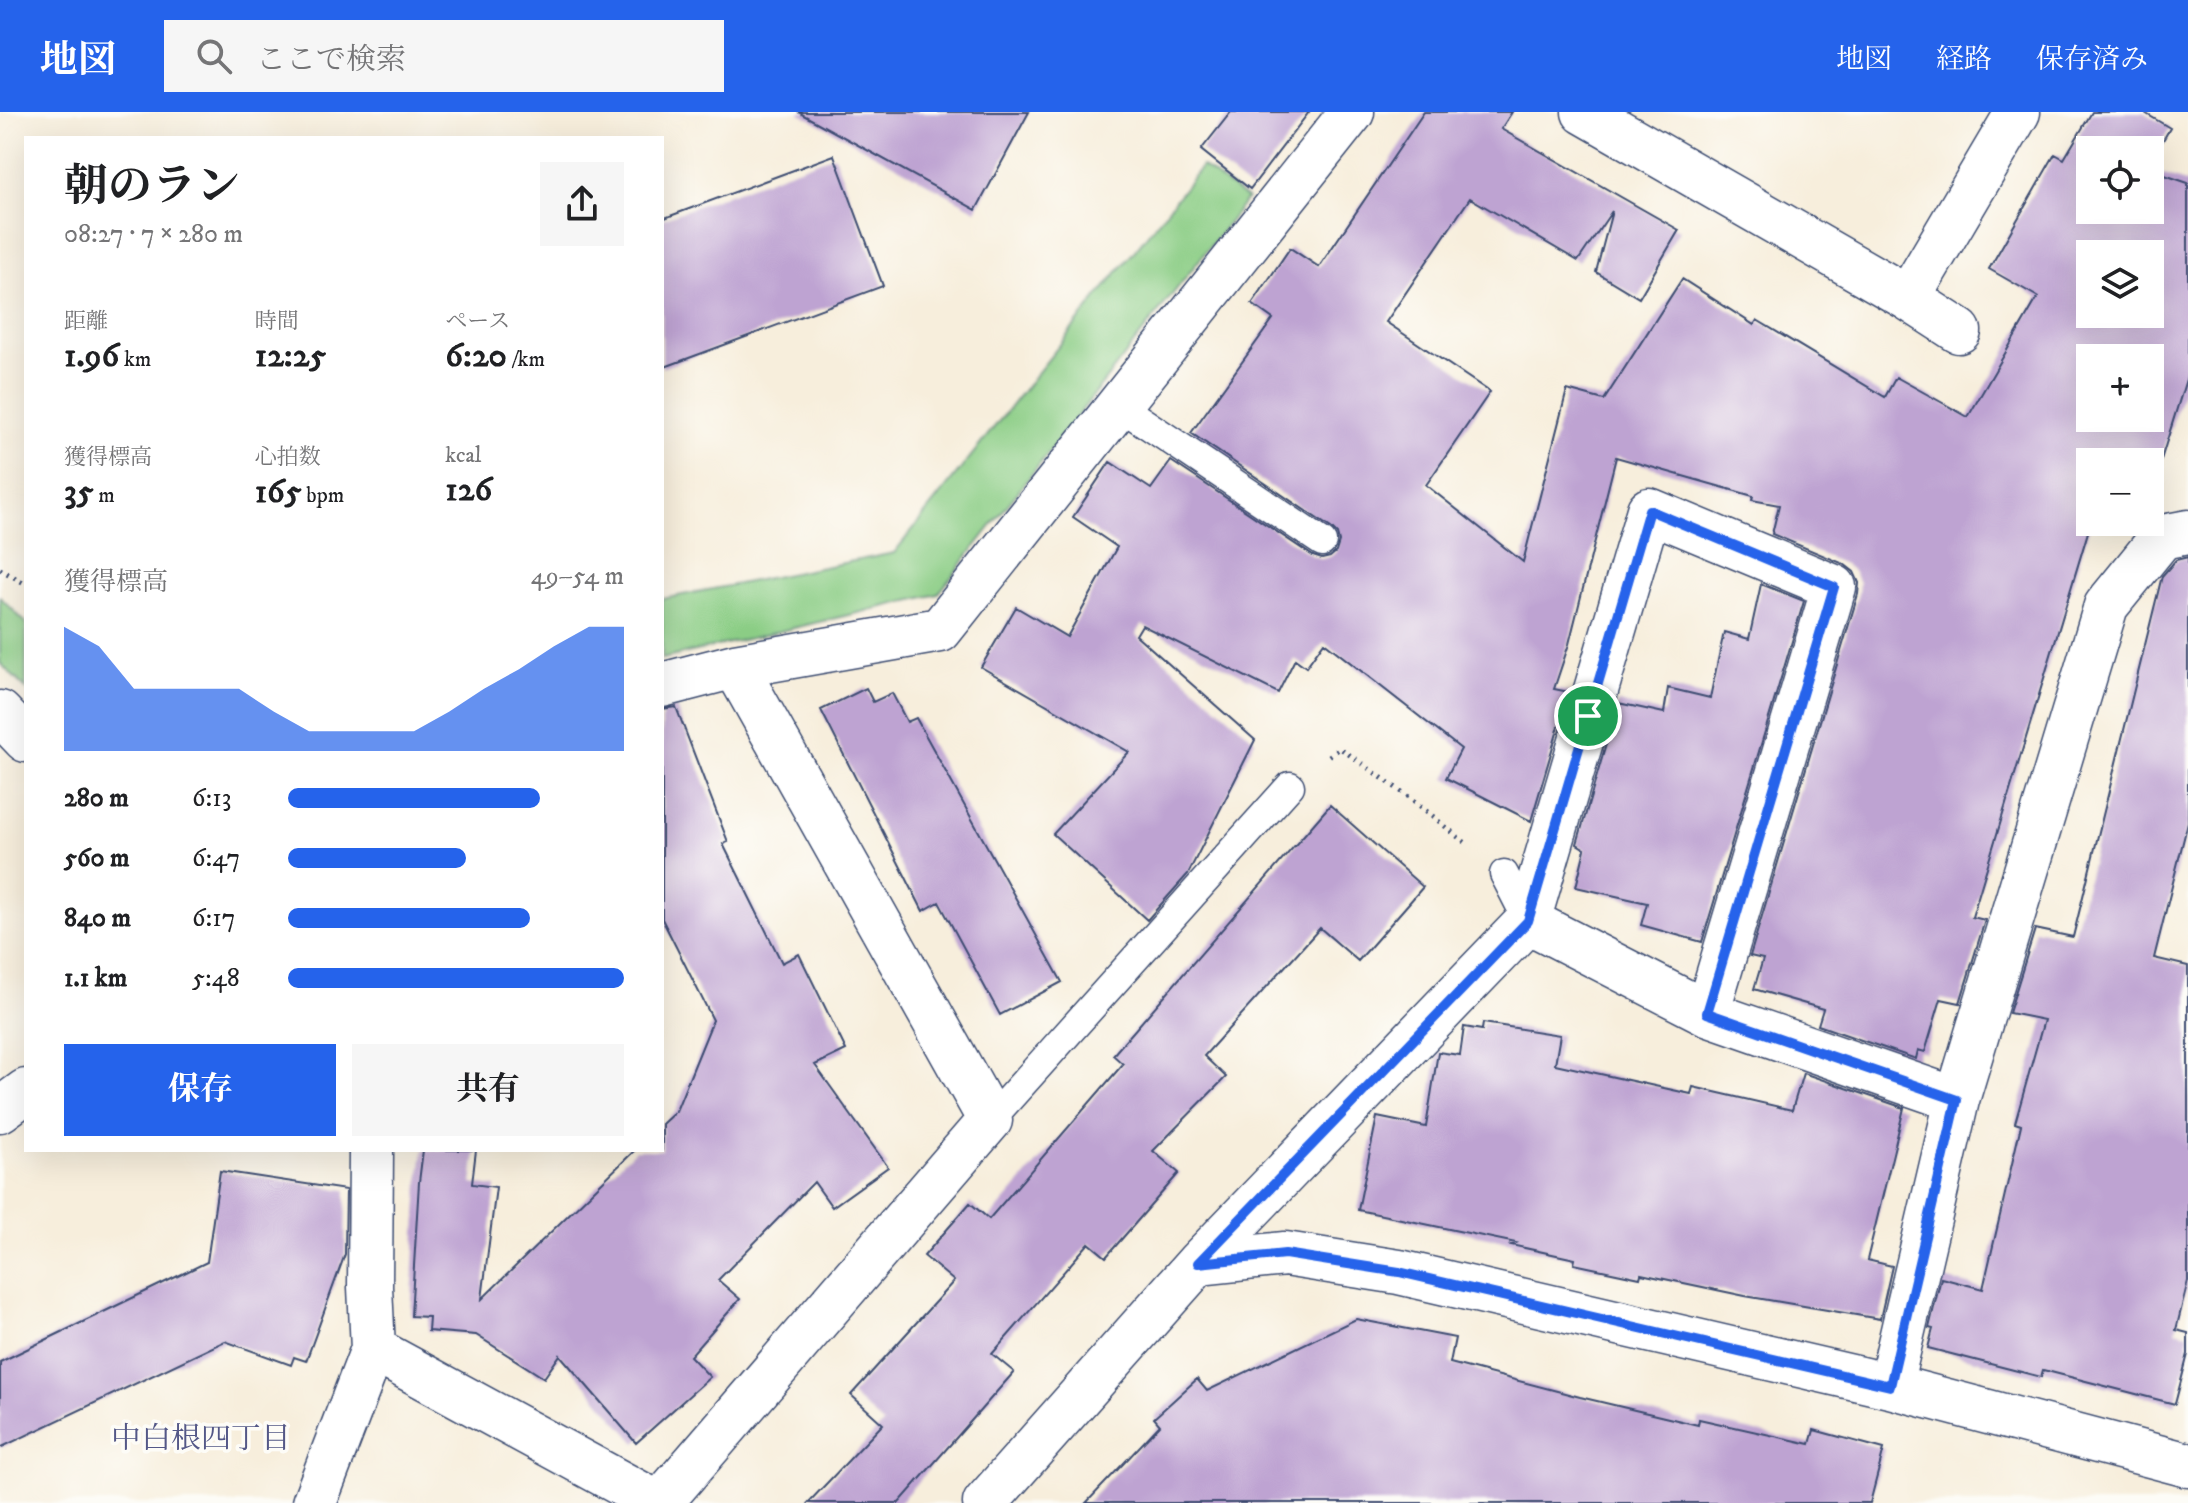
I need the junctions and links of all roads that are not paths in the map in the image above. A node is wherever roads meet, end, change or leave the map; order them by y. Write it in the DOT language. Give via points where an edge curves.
graph roads {
  1 [pos="1352,112"];
  2 [pos="1584,112"];
  3 [pos="2018,112"];
  4 [pos="1908,298"];
  5 [pos="1959,331"];
  6 [pos="1118,405"];
  7 [pos="2188,532"];
  8 [pos="1322,542"];
  9 [pos="735,666"];
  10 [pos="664,684"];
  11 [pos="0,713"];
  12 [pos="24,738"];
  13 [pos="1290,786"];
  14 [pos="1504,874"];
  15 [pos="1528,921"];
  16 [pos="1707,1013"];
  17 [pos="24,1092"];
  18 [pos="1957,1100"];
  19 [pos="0,1110"];
  20 [pos="990,1120"];
  21 [pos="371,1152"];
  22 [pos="1198,1263"];
  23 [pos="373,1349"];
  24 [pos="1890,1386"];
  25 [pos="2188,1465"];
  26 [pos="314,1503"];
  27 [pos="658,1503"];
  28 [pos="985,1503"];
  1 -- 6 [label="street"];
  2 -- 4 [label="street"];
  3 -- 4 [label="street"];
  4 -- 5 [label="street"];
  6 -- 8 [label="lane"];
  6 -- 9 [label="street" via="940,630"];
  7 -- 18 [label="street" via="2162,537 2106,606"];
  9 -- 10 [label="street"];
  9 -- 20 [label="street"];
  11 -- 12 [label="street"];
  13 -- 20 [label="lane"];
  14 -- 15 [label="lane"];
  15 -- 16 [label="street"];
  15 -- 16 [label="street" via="1649,510 1834,587"];
  15 -- 22 [label="street"];
  16 -- 18 [label="street"];
  17 -- 19 [label="street"];
  18 -- 24 [label="street"];
  20 -- 27 [label="street"];
  21 -- 23 [label="street"];
  22 -- 24 [label="street" via="1285,1254 1399,1272"];
  22 -- 28 [label="street"];
  23 -- 26 [label="street"];
  23 -- 27 [label="street"];
  24 -- 25 [label="street"];
}
